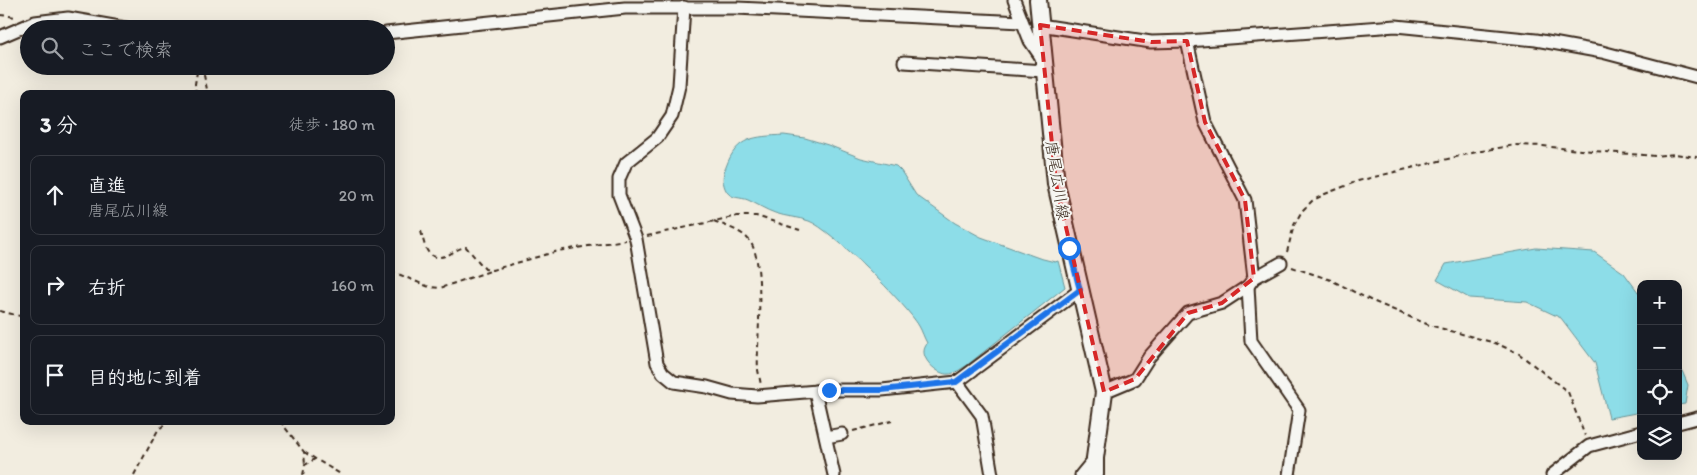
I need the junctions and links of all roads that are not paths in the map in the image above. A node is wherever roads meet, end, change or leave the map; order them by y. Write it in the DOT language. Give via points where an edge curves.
graph roads {
  1 [pos="1014,0"];
  2 [pos="1038,0"];
  3 [pos="684,7"];
  4 [pos="52,20"];
  5 [pos="79,20"];
  6 [pos="1022,22"];
  7 [pos="1040,26"];
  8 [pos="20,28"];
  9 [pos="395,32"];
  10 [pos="0,37"];
  11 [pos="1187,42"];
  12 [pos="904,62"];
  13 [pos="1043,65"];
  14 [pos="1697,77"];
  15 [pos="1281,263"];
  16 [pos="1251,282"];
  17 [pos="1080,290"];
  18 [pos="956,382"];
  19 [pos="815,391"];
  20 [pos="1104,392"];
  21 [pos="1697,418"];
  22 [pos="1682,421"];
  23 [pos="1637,433"];
  24 [pos="842,434"];
  25 [pos="826,437"];
  26 [pos="1096,458"];
  27 [pos="834,475"];
  28 [pos="992,475"];
  29 [pos="1081,475"];
  30 [pos="1095,475"];
  31 [pos="1289,475"];
  32 [pos="1552,475"];
  1 -- 6 [label="street"];
  2 -- 7 [label="main road, 唐尾広川線"];
  3 -- 6 [label="street"];
  3 -- 9 [label="street" via="625,8"];
  3 -- 19 [label="street" via="679,86 672,116 657,138 626,163 619,179 618,195 636,239 658,363 663,373 674,382 732,394 763,396"];
  4 -- 5 [label="street"];
  6 -- 13 [label="street"];
  7 -- 11 [label="street" via="1152,42"];
  7 -- 13 [label="main road, 唐尾広川線"];
  8 -- 10 [label="street"];
  11 -- 14 [label="street" via="1396,26 1536,40 1602,52"];
  11 -- 16 [label="street" via="1205,122 1244,200"];
  12 -- 13 [label="street"];
  13 -- 17 [label="main road, 唐尾広川線" via="1056,184"];
  15 -- 16 [label="street"];
  16 -- 20 [label="street" via="1222,303 1188,313 1149,357 1135,379"];
  16 -- 31 [label="street" via="1251,341 1299,410"];
  17 -- 18 [label="street"];
  17 -- 20 [label="main road, 唐尾広川線"];
  18 -- 19 [label="street" via="882,390"];
  18 -- 28 [label="street" via="982,416"];
  19 -- 25 [label="street"];
  20 -- 26 [label="main road, 唐尾広川線"];
  21 -- 22 [label="street"];
  23 -- 32 [label="street" via="1589,446"];
  24 -- 25 [label="street"];
  25 -- 27 [label="street"];
  26 -- 29 [label="street"];
  26 -- 30 [label="main road, 唐尾広川線"];
}
